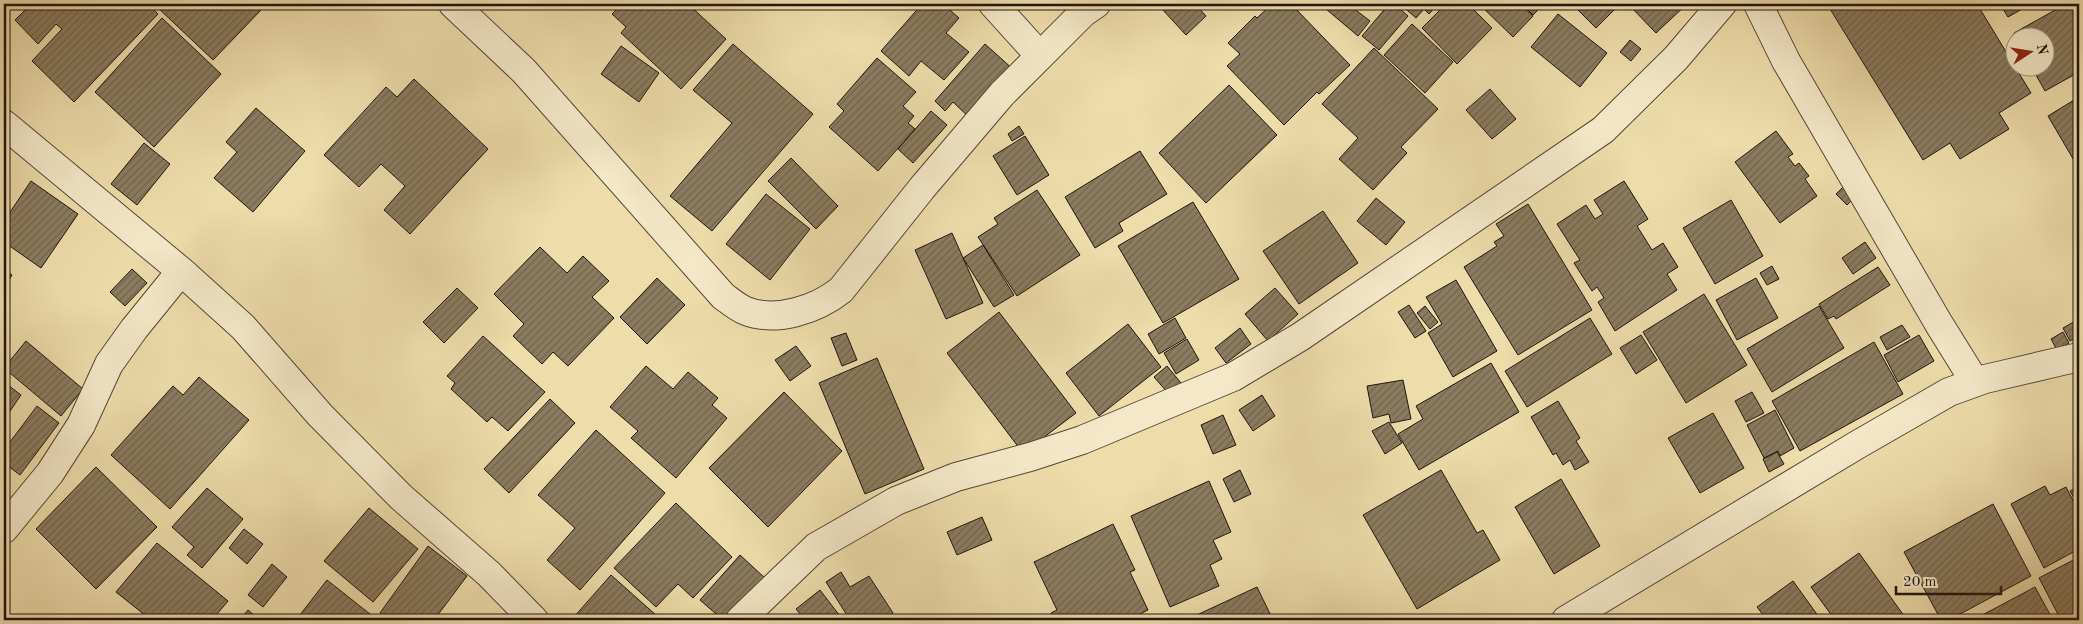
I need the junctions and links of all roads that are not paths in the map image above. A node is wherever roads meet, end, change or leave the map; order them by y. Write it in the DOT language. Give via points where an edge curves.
graph roads {
  1 [pos="453,4"];
  2 [pos="993,4"];
  3 [pos="1096,4"];
  4 [pos="1722,4"];
  5 [pos="1758,4"];
  6 [pos="1040,56"];
  7 [pos="4,124"];
  8 [pos="180,271"];
  9 [pos="2079,356"];
  10 [pos="1975,382"];
  11 [pos="4,529"];
  12 [pos="534,620"];
  13 [pos="740,620"];
  14 [pos="1566,620"];
  1 -- 6 [label="street" via="524,71 723,296 746,311 763,315 812,308 841,290 922,188 1002,94"];
  2 -- 6 [label="street"];
  3 -- 6 [label="street" via="1083,12"];
  4 -- 13 [label="street" via="1676,58 1603,130 1300,337 1233,377 1082,440 956,477 896,501 816,547"];
  5 -- 10 [label="street" via="1786,61"];
  7 -- 8 [label="street"];
  8 -- 11 [label="street" via="109,364 76,433 50,473"];
  8 -- 12 [label="street" via="242,327 320,415 401,497 489,574"];
  9 -- 10 [label="street"];
  10 -- 14 [label="street" via="1949,392 1857,445"];
}
